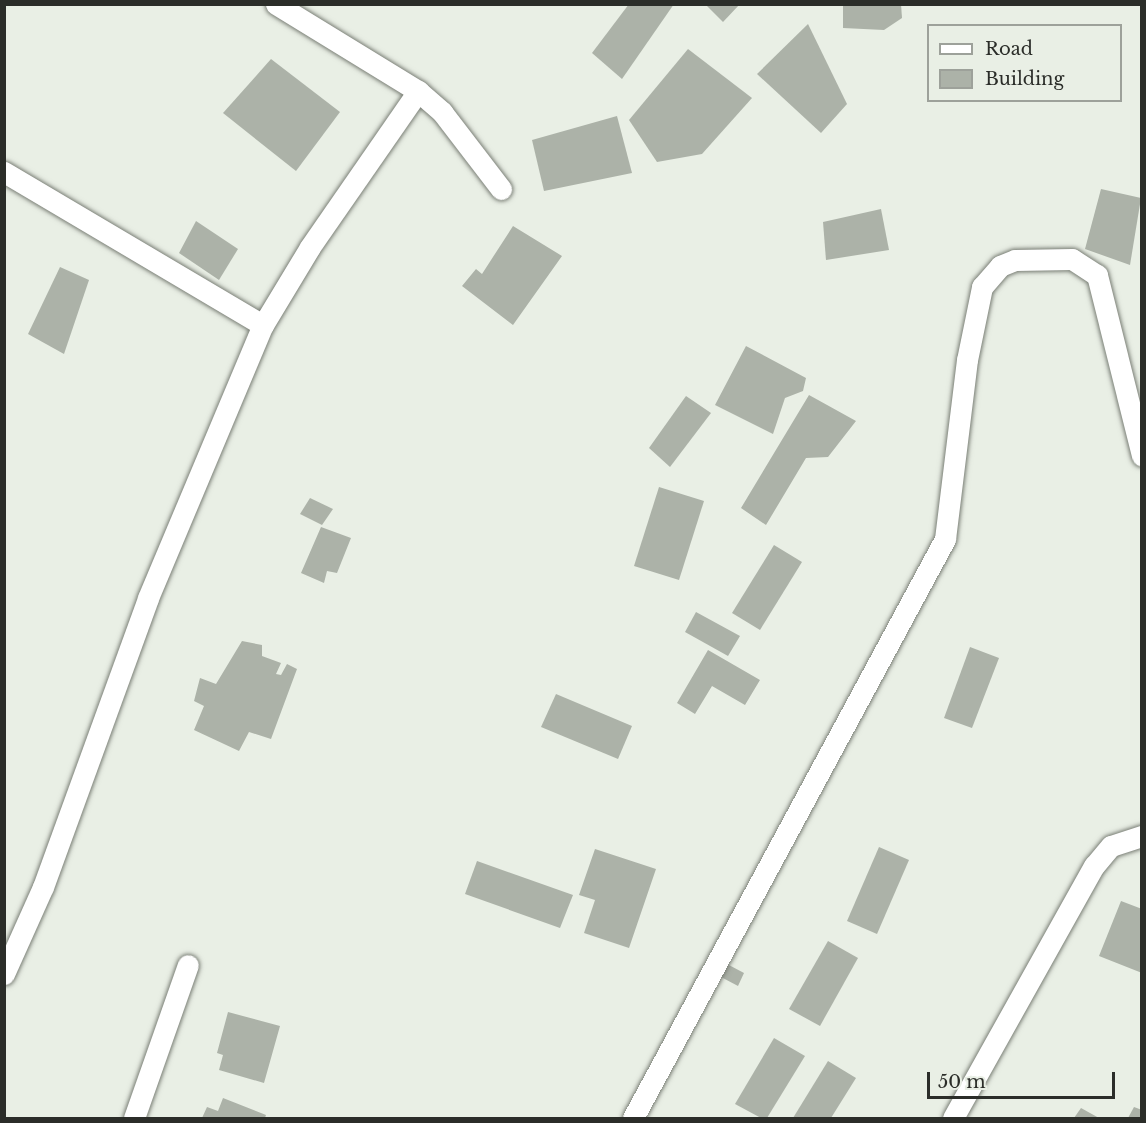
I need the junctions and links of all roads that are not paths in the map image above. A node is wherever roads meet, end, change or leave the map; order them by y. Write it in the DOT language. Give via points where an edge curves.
graph roads {
  1 [pos="280,6"];
  2 [pos="418,91"];
  3 [pos="4,172"];
  4 [pos="501,189"];
  5 [pos="263,325"];
  6 [pos="1142,455"];
  7 [pos="1142,836"];
  8 [pos="188,965"];
  9 [pos="4,974"];
  10 [pos="134,1119"];
  11 [pos="633,1119"];
  12 [pos="953,1119"];
  1 -- 2 [label="street"];
  2 -- 4 [label="street" via="442,112"];
  2 -- 5 [label="street"];
  3 -- 5 [label="street"];
  5 -- 9 [label="street" via="148,598 47,877"];
  6 -- 11 [label="street" via="1097,275 1072,259 1014,260 1000,266 982,287 967,360 945,539"];
  7 -- 12 [label="street" via="1111,846 1094,866"];
  8 -- 10 [label="street"];
}
